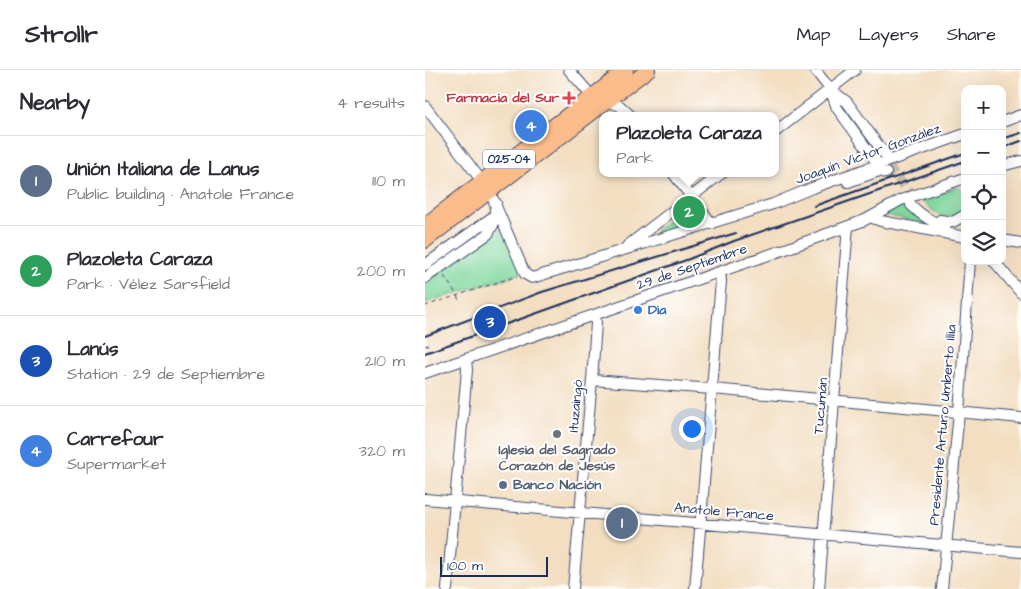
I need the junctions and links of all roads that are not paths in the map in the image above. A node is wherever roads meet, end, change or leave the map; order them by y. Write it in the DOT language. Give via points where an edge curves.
graph roads {
  1 [pos="569,70"];
  2 [pos="626,70"];
  3 [pos="648,70"];
  4 [pos="815,70"];
  5 [pos="855,70"];
  6 [pos="830,89"];
  7 [pos="594,95"];
  8 [pos="608,100"];
  9 [pos="425,106"];
  10 [pos="627,112"];
  11 [pos="1021,115"];
  12 [pos="1006,121"];
  13 [pos="779,129"];
  14 [pos="961,135"];
  15 [pos="878,160"];
  16 [pos="889,160"];
  17 [pos="1021,160"];
  18 [pos="1006,165"];
  19 [pos="886,172"];
  20 [pos="676,177"];
  21 [pos="717,177"];
  22 [pos="961,181"];
  23 [pos="489,192"];
  24 [pos="691,197"];
  25 [pos="773,204"];
  26 [pos="494,216"];
  27 [pos="871,218"];
  28 [pos="961,218"];
  29 [pos="948,222"];
  30 [pos="712,224"];
  31 [pos="425,226"];
  32 [pos="848,226"];
  33 [pos="961,227"];
  34 [pos="961,228"];
  35 [pos="961,236"];
  36 [pos="1006,241"];
  37 [pos="425,242"];
  38 [pos="1021,243"];
  39 [pos="622,250"];
  40 [pos="425,265"];
  41 [pos="971,265"];
  42 [pos="997,265"];
  43 [pos="720,272"];
  44 [pos="425,278"];
  45 [pos="1021,292"];
  46 [pos="594,315"];
  47 [pos="465,359"];
  48 [pos="425,373"];
  49 [pos="593,380"];
  50 [pos="713,390"];
  51 [pos="835,400"];
  52 [pos="959,412"];
  53 [pos="1021,418"];
  54 [pos="425,500"];
  55 [pos="455,502"];
  56 [pos="579,513"];
  57 [pos="701,524"];
  58 [pos="824,535"];
  59 [pos="946,546"];
  60 [pos="1021,552"];
  61 [pos="447,589"];
  62 [pos="573,589"];
  63 [pos="695,589"];
  64 [pos="819,589"];
  65 [pos="942,589"];
  1 -- 7 [label="street" via="585,90"];
  2 -- 7 [label="main road, 025-04"];
  3 -- 8 [label="main road, 025-04"];
  4 -- 6 [label="street"];
  5 -- 6 [label="street"];
  6 -- 13 [label="street"];
  6 -- 15 [label="street" via="837,108"];
  6 -- 16 [label="street" via="847,102"];
  7 -- 8 [label="street"];
  7 -- 23 [label="main road, 025-04"];
  8 -- 10 [label="street"];
  8 -- 23 [label="main road, 025-04"];
  9 -- 23 [label="street"];
  11 -- 12 [label="street"];
  14 -- 16 [label="street, Joaquín Víctor González"];
  15 -- 16 [label="street, Joaquín Víctor González"];
  15 -- 25 [label="street, Joaquín Víctor González"];
  17 -- 18 [label="street"];
  19 -- 25 [label="street" via="879,171 798,199"];
  20 -- 24 [label="street"];
  21 -- 24 [label="street"];
  22 -- 27 [label="street, 29 de Septiembre" via="901,200"];
  23 -- 26 [label="street"];
  23 -- 31 [label="main road, 025-04"];
  23 -- 37 [label="main road, 025-04"];
  23 -- 39 [label="street, Joaquín Víctor González" via="525,274 533,278"];
  24 -- 30 [label="street"];
  24 -- 39 [label="street"];
  25 -- 30 [label="street, Joaquín Víctor González"];
  26 -- 40 [label="street"];
  26 -- 44 [label="street" via="488,234"];
  27 -- 32 [label="street, 29 de Septiembre"];
  27 -- 35 [label="street"];
  28 -- 29 [label="street"];
  29 -- 33 [label="street"];
  29 -- 34 [label="street" via="931,216 914,203 925,218 935,224"];
  30 -- 39 [label="street, Joaquín Víctor González"];
  32 -- 43 [label="street, 29 de Septiembre"];
  32 -- 51 [label="street, Tucumán"];
  36 -- 38 [label="street"];
  41 -- 52 [label="street, Presidente Arturo Umberto Illia"];
  42 -- 45 [label="street"];
  43 -- 46 [label="street, 29 de Septiembre"];
  43 -- 50 [label="street"];
  46 -- 47 [label="street, 29 de Septiembre"];
  46 -- 49 [label="street, Ituzaingó"];
  47 -- 48 [label="street, 29 de Septiembre"];
  47 -- 55 [label="street" via="467,370"];
  49 -- 50 [label="street"];
  49 -- 56 [label="street, Ituzaingó"];
  50 -- 51 [label="street"];
  50 -- 57 [label="street"];
  51 -- 52 [label="street"];
  51 -- 58 [label="street, Tucumán"];
  52 -- 53 [label="street"];
  52 -- 59 [label="street, Presidente Arturo Umberto Illia"];
  54 -- 55 [label="street, Anatole France"];
  55 -- 56 [label="street, Anatole France"];
  55 -- 61 [label="street"];
  56 -- 57 [label="street, Anatole France"];
  56 -- 62 [label="street, Ituzaingó"];
  57 -- 58 [label="street, Anatole France"];
  57 -- 63 [label="street"];
  58 -- 59 [label="street, Anatole France"];
  58 -- 64 [label="street, Tucumán"];
  59 -- 60 [label="street, Anatole France"];
  59 -- 65 [label="street, Presidente Arturo Umberto Illia"];
}
